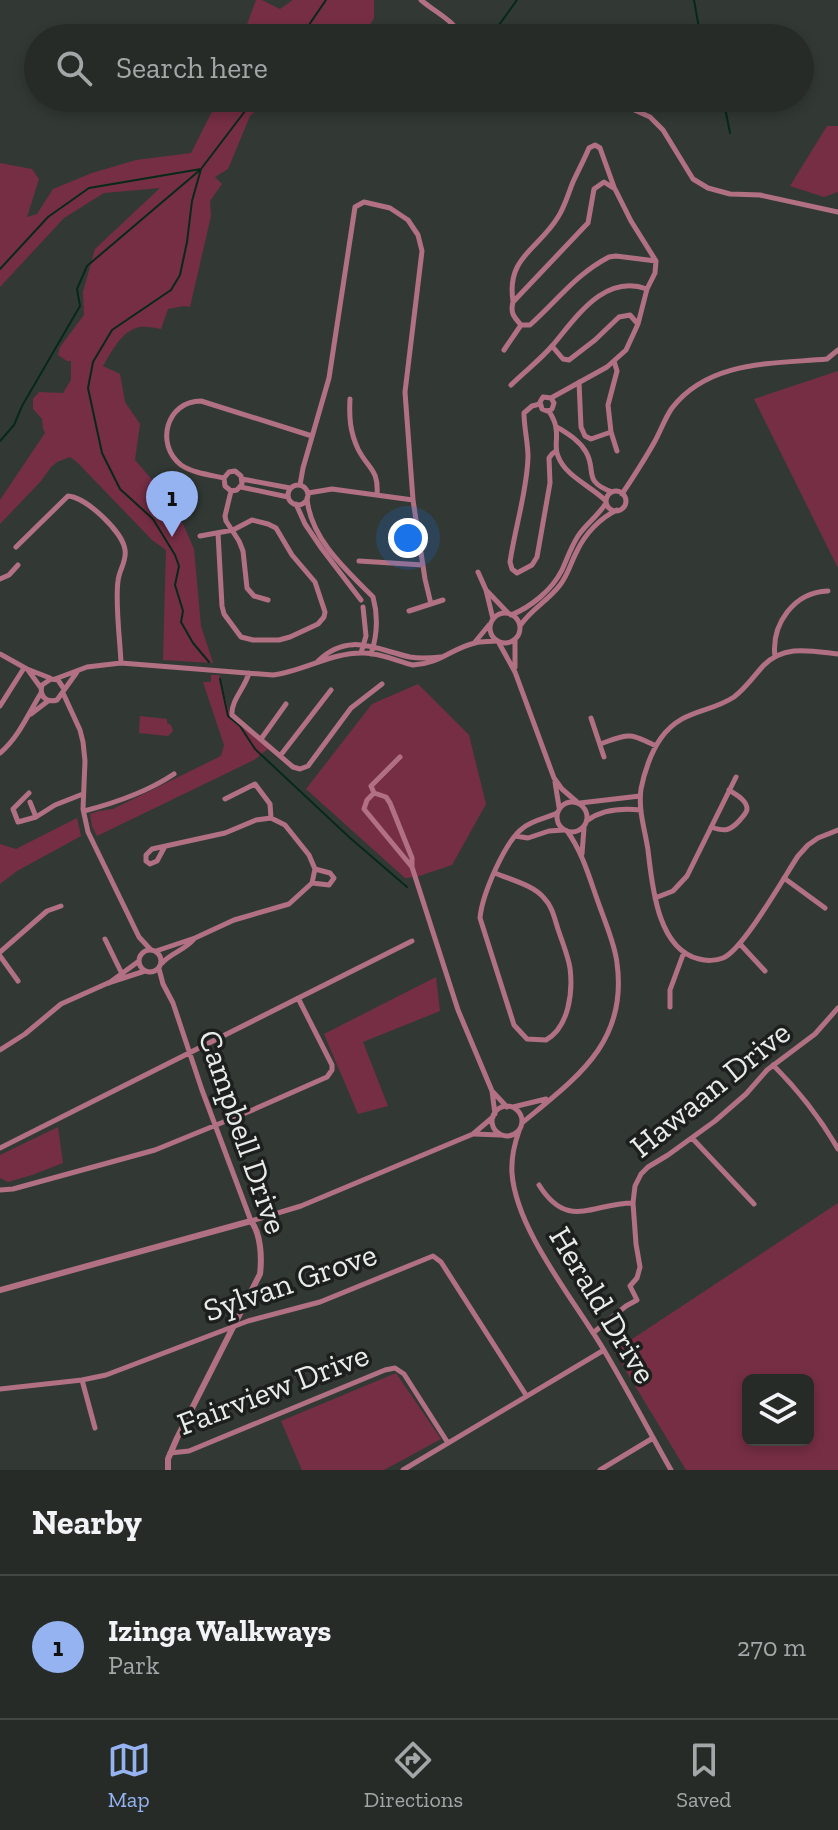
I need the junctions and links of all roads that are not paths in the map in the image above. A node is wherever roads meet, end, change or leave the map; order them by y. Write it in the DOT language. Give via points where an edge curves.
graph roads {
  1 [pos="421,0"];
  2 [pos="452,24"];
  3 [pos="639,112"];
  4 [pos="615,189"];
  5 [pos="838,212"];
  6 [pos="656,261"];
  7 [pos="647,289"];
  8 [pos="513,302"];
  9 [pos="638,324"];
  10 [pos="521,325"];
  11 [pos="552,346"];
  12 [pos="504,350"];
  13 [pos="838,350"];
  14 [pos="614,361"];
  15 [pos="579,382"];
  16 [pos="511,385"];
  17 [pos="551,398"];
  18 [pos="350,399"];
  19 [pos="540,404"];
  20 [pos="549,411"];
  21 [pos="556,427"];
  22 [pos="611,432"];
  23 [pos="312,436"];
  24 [pos="556,451"];
  25 [pos="617,451"];
  26 [pos="224,478"];
  27 [pos="242,479"];
  28 [pos="300,485"];
  29 [pos="241,487"];
  30 [pos="290,488"];
  31 [pos="231,491"];
  32 [pos="612,492"];
  33 [pos="622,494"];
  34 [pos="307,495"];
  35 [pos="377,495"];
  36 [pos="288,497"];
  37 [pos="413,500"];
  38 [pos="606,502"];
  39 [pos="296,504"];
  40 [pos="617,510"];
  41 [pos="233,530"];
  42 [pos="218,533"];
  43 [pos="200,536"];
  44 [pos="16,547"];
  45 [pos="359,561"];
  46 [pos="18,565"];
  47 [pos="423,565"];
  48 [pos="478,572"];
  49 [pos="0,579"];
  50 [pos="486,590"];
  51 [pos="828,591"];
  52 [pos="268,600"];
  53 [pos="443,600"];
  54 [pos="431,604"];
  55 [pos="409,611"];
  56 [pos="510,614"];
  57 [pos="492,621"];
  58 [pos="520,626"];
  59 [pos="515,639"];
  60 [pos="498,642"];
  61 [pos="474,643"];
  62 [pos="363,645"];
  63 [pos="373,646"];
  64 [pos="361,653"];
  65 [pos="371,654"];
  66 [pos="838,654"];
  67 [pos="444,656"];
  68 [pos="1,657"];
  69 [pos="775,657"];
  70 [pos="318,661"];
  71 [pos="121,663"];
  72 [pos="26,668"];
  73 [pos="78,672"];
  74 [pos="515,672"];
  75 [pos="249,673"];
  76 [pos="53,679"];
  77 [pos="382,684"];
  78 [pos="41,690"];
  79 [pos="331,690"];
  80 [pos="63,691"];
  81 [pos="51,701"];
  82 [pos="286,704"];
  83 [pos="0,706"];
  84 [pos="30,714"];
  85 [pos="73,715"];
  86 [pos="591,718"];
  87 [pos="261,739"];
  88 [pos="600,744"];
  89 [pos="656,746"];
  90 [pos="0,753"];
  91 [pos="280,756"];
  92 [pos="400,757"];
  93 [pos="604,757"];
  94 [pos="174,774"];
  95 [pos="736,777"];
  96 [pos="554,778"];
  97 [pos="729,790"];
  98 [pos="29,793"];
  99 [pos="374,793"];
  100 [pos="83,794"];
  101 [pos="640,796"];
  102 [pos="225,799"];
  103 [pos="30,802"];
  104 [pos="578,803"];
  105 [pos="558,810"];
  106 [pos="641,810"];
  107 [pos="84,811"];
  108 [pos="36,817"];
  109 [pos="271,818"];
  110 [pos="586,823"];
  111 [pos="711,827"];
  112 [pos="566,830"];
  113 [pos="838,830"];
  114 [pos="515,836"];
  115 [pos="164,848"];
  116 [pos="582,859"];
  117 [pos="412,867"];
  118 [pos="315,869"];
  119 [pos="495,873"];
  120 [pos="784,878"];
  121 [pos="312,883"];
  122 [pos="655,898"];
  123 [pos="61,906"];
  124 [pos="825,908"];
  125 [pos="139,937"];
  126 [pos="195,938"];
  127 [pos="105,939"];
  128 [pos="412,941"];
  129 [pos="740,944"];
  130 [pos="153,951"];
  131 [pos="684,952"];
  132 [pos="0,954"];
  133 [pos="140,959"];
  134 [pos="160,966"];
  135 [pos="765,971"];
  136 [pos="148,972"];
  137 [pos="123,976"];
  138 [pos="18,981"];
  139 [pos="163,984"];
  140 [pos="298,998"];
  141 [pos="670,1007"];
  142 [pos="838,1008"];
  143 [pos="0,1050"];
  144 [pos="190,1053"];
  145 [pos="773,1065"];
  146 [pos="492,1091"];
  147 [pos="553,1096"];
  148 [pos="510,1107"];
  149 [pos="494,1116"];
  150 [pos="522,1123"];
  151 [pos="216,1125"];
  152 [pos="519,1131"];
  153 [pos="473,1134"];
  154 [pos="502,1135"];
  155 [pos="692,1138"];
  156 [pos="0,1148"];
  157 [pos="838,1149"];
  158 [pos="512,1158"];
  159 [pos="539,1185"];
  160 [pos="0,1190"];
  161 [pos="633,1203"];
  162 [pos="754,1204"];
  163 [pos="251,1221"];
  164 [pos="0,1290"];
  165 [pos="234,1326"];
  166 [pos="593,1333"];
  167 [pos="604,1350"];
  168 [pos="82,1380"];
  169 [pos="0,1389"];
  170 [pos="526,1395"];
  171 [pos="95,1428"];
  172 [pos="653,1438"];
  173 [pos="448,1443"];
  174 [pos="170,1453"];
  175 [pos="168,1470"];
  176 [pos="403,1470"];
  177 [pos="600,1470"];
  178 [pos="671,1470"];
  1 -- 2 [label="street"];
  3 -- 5 [label="street" via="663,130 693,179 708,188"];
  4 -- 6 [label="street"];
  4 -- 8 [label="street" via="604,182 594,189 588,223"];
  4 -- 8 [label="street" via="600,148 589,148 565,205 520,261 513,277"];
  6 -- 7 [label="street"];
  6 -- 10 [label="street" via="609,257 571,283 530,325"];
  7 -- 9 [label="street"];
  7 -- 11 [label="street" via="632,285 600,294"];
  8 -- 10 [label="street" via="513,316"];
  9 -- 11 [label="street" via="630,315 619,317 569,360"];
  9 -- 14 [label="street" via="626,350"];
  10 -- 12 [label="street"];
  11 -- 16 [label="street"];
  13 -- 33 [label="street" via="827,359 733,369 690,389 666,417"];
  14 -- 15 [label="street"];
  14 -- 22 [label="street" via="617,371 608,405"];
  15 -- 17 [label="street"];
  15 -- 22 [label="street" via="585,436"];
  17 -- 19 [label="street" via="543,397"];
  17 -- 20 [label="street"];
  18 -- 35 [label="street" via="352,433 377,478"];
  19 -- 20 [label="street"];
  19 -- 24 [label="street" via="524,413 528,453 510,562 517,573 537,557 550,483 549,458"];
  20 -- 21 [label="street"];
  21 -- 24 [label="street"];
  21 -- 32 [label="street" via="583,447 591,477"];
  22 -- 25 [label="street"];
  23 -- 26 [label="street" via="201,401 179,407 167,433 175,458 191,470"];
  23 -- 28 [label="street"];
  23 -- 37 [label="street" via="329,378 355,207 364,202 390,208 408,220 422,251 405,392"];
  24 -- 38 [label="street" via="568,471"];
  26 -- 27 [label="street" via="235,471"];
  26 -- 31 [label="street"];
  27 -- 29 [label="street"];
  27 -- 30 [label="street"];
  28 -- 30 [label="street"];
  28 -- 34 [label="street"];
  29 -- 31 [label="street"];
  29 -- 36 [label="street"];
  30 -- 36 [label="street"];
  31 -- 41 [label="street" via="225,516"];
  32 -- 33 [label="street"];
  32 -- 38 [label="street"];
  33 -- 40 [label="street" via="625,504"];
  34 -- 35 [label="street" via="332,489"];
  34 -- 39 [label="street"];
  34 -- 63 [label="street" via="308,514 327,546 373,597"];
  35 -- 37 [label="street"];
  36 -- 39 [label="street"];
  37 -- 47 [label="street"];
  38 -- 40 [label="street"];
  38 -- 56 [label="street" via="577,537 551,586 526,608"];
  39 -- 62 [label="street" via="362,604"];
  40 -- 58 [label="street" via="585,537 561,583"];
  41 -- 42 [label="street"];
  41 -- 42 [label="street" via="252,520 276,528 315,582 325,612 318,624 279,640 241,637 222,606"];
  41 -- 52 [label="street" via="243,551 247,588"];
  42 -- 43 [label="street"];
  44 -- 71 [label="street" via="64,498 76,497 107,522 126,551 117,584"];
  45 -- 47 [label="street"];
  46 -- 49 [label="street"];
  47 -- 54 [label="street"];
  48 -- 50 [label="street"];
  50 -- 56 [label="street"];
  50 -- 57 [label="street"];
  51 -- 69 [label="street" via="806,595 786,613 774,639"];
  53 -- 54 [label="street"];
  54 -- 55 [label="street"];
  56 -- 57 [label="street"];
  56 -- 58 [label="street"];
  57 -- 60 [label="street" via="490,633"];
  57 -- 61 [label="street"];
  58 -- 59 [label="street"];
  59 -- 60 [label="street"];
  59 -- 74 [label="street"];
  60 -- 61 [label="street"];
  60 -- 74 [label="street"];
  61 -- 67 [label="street"];
  62 -- 63 [label="street"];
  62 -- 64 [label="street"];
  62 -- 70 [label="street" via="335,649"];
  63 -- 65 [label="street"];
  63 -- 67 [label="street" via="411,657"];
  64 -- 65 [label="street"];
  64 -- 70 [label="street"];
  65 -- 67 [label="street" via="413,665"];
  66 -- 69 [label="street" via="797,650"];
  68 -- 72 [label="street"];
  69 -- 89 [label="street" via="732,698 679,720"];
  70 -- 75 [label="street" via="285,673"];
  71 -- 73 [label="street"];
  71 -- 75 [label="street"];
  72 -- 76 [label="street"];
  72 -- 78 [label="street"];
  72 -- 83 [label="street"];
  73 -- 76 [label="street"];
  73 -- 80 [label="street"];
  74 -- 96 [label="street"];
  75 -- 87 [label="street" via="232,711"];
  76 -- 78 [label="street"];
  76 -- 80 [label="street"];
  77 -- 91 [label="street" via="355,704 305,768 297,769"];
  78 -- 81 [label="street"];
  78 -- 84 [label="street"];
  79 -- 91 [label="street"];
  80 -- 81 [label="street"];
  80 -- 85 [label="street"];
  81 -- 84 [label="street"];
  81 -- 85 [label="street"];
  82 -- 87 [label="street"];
  84 -- 90 [label="street"];
  85 -- 100 [label="street" via="84,752"];
  86 -- 88 [label="street"];
  87 -- 91 [label="street"];
  88 -- 89 [label="street" via="629,735"];
  88 -- 93 [label="street"];
  89 -- 101 [label="street"];
  92 -- 99 [label="street" via="371,786"];
  94 -- 107 [label="street"];
  95 -- 97 [label="street"];
  96 -- 104 [label="street"];
  96 -- 105 [label="street"];
  97 -- 111 [label="street"];
  97 -- 111 [label="street" via="743,801 746,813 730,829"];
  98 -- 108 [label="street" via="14,811 20,822"];
  99 -- 117 [label="street" via="390,803"];
  99 -- 117 [label="street" via="364,809"];
  100 -- 107 [label="street"];
  100 -- 108 [label="street"];
  101 -- 104 [label="street"];
  101 -- 106 [label="street"];
  102 -- 109 [label="street" via="255,784 270,804"];
  103 -- 108 [label="street"];
  104 -- 105 [label="street" via="567,802"];
  104 -- 110 [label="street" via="585,808"];
  105 -- 112 [label="street" via="558,822"];
  105 -- 114 [label="street"];
  106 -- 110 [label="street" via="603,812"];
  106 -- 122 [label="street"];
  107 -- 125 [label="street" via="92,843"];
  109 -- 115 [label="street"];
  109 -- 118 [label="street" via="285,825"];
  110 -- 112 [label="street" via="579,831"];
  110 -- 116 [label="street"];
  111 -- 122 [label="street" via="683,882"];
  112 -- 114 [label="street"];
  112 -- 116 [label="street"];
  113 -- 120 [label="street" via="808,845"];
  114 -- 119 [label="street"];
  116 -- 147 [label="street" via="614,949 618,993 598,1052"];
  117 -- 146 [label="street" via="458,1010"];
  118 -- 121 [label="street"];
  118 -- 121 [label="street" via="334,878 326,886"];
  119 -- 119 [label="street" via="481,911 484,933 514,1025 527,1039 546,1040 559,1030 567,1008 570,964 544,897"];
  120 -- 124 [label="street"];
  120 -- 129 [label="street"];
  121 -- 126 [label="street" via="289,904"];
  122 -- 131 [label="street" via="665,930"];
  123 -- 132 [label="street" via="41,916"];
  125 -- 130 [label="street"];
  125 -- 133 [label="street"];
  126 -- 130 [label="street"];
  126 -- 134 [label="street"];
  127 -- 137 [label="street"];
  128 -- 140 [label="street"];
  129 -- 131 [label="street" via="715,960"];
  129 -- 135 [label="street"];
  130 -- 133 [label="street"];
  130 -- 134 [label="street" via="160,956"];
  131 -- 141 [label="street" via="670,990"];
  132 -- 138 [label="street"];
  133 -- 136 [label="street" via="140,967"];
  133 -- 137 [label="street"];
  134 -- 136 [label="street"];
  134 -- 139 [label="street, Campbell Drive"];
  136 -- 137 [label="street"];
  136 -- 139 [label="street"];
  137 -- 143 [label="street" via="61,1004"];
  139 -- 144 [label="street, Campbell Drive"];
  140 -- 144 [label="street"];
  140 -- 151 [label="street" via="332,1065 331,1074"];
  142 -- 145 [label="street, Hawaan Drive" via="808,1040"];
  144 -- 151 [label="street, Campbell Drive"];
  144 -- 156 [label="street"];
  145 -- 155 [label="street, Hawaan Drive"];
  145 -- 157 [label="street" via="822,1121"];
  146 -- 148 [label="street"];
  146 -- 149 [label="street"];
  147 -- 148 [label="street"];
  147 -- 150 [label="street"];
  148 -- 149 [label="street"];
  148 -- 150 [label="street" via="520,1113"];
  149 -- 153 [label="street"];
  149 -- 154 [label="street" via="493,1125"];
  150 -- 152 [label="street"];
  151 -- 160 [label="street" via="155,1150"];
  151 -- 163 [label="street, Campbell Drive"];
  152 -- 154 [label="street"];
  152 -- 158 [label="street, Herald Drive"];
  153 -- 154 [label="street"];
  153 -- 163 [label="street" via="301,1206"];
  154 -- 158 [label="street, Herald Drive"];
  155 -- 161 [label="street, Hawaan Drive" via="641,1174"];
  155 -- 162 [label="street"];
  158 -- 166 [label="street, Herald Drive" via="514,1187 532,1234"];
  159 -- 161 [label="street" via="557,1205 581,1213"];
  161 -- 166 [label="street, Hawaan Drive" via="640,1267 630,1286 637,1300"];
  163 -- 164 [label="street"];
  163 -- 165 [label="street, Campbell Drive" via="261,1269"];
  165 -- 168 [label="street, Sylvan Grove"];
  165 -- 170 [label="street, Sylvan Grove" via="312,1305 435,1257"];
  165 -- 174 [label="street, Campbell Drive"];
  166 -- 167 [label="street, Herald Drive"];
  167 -- 170 [label="street"];
  167 -- 172 [label="street, Herald Drive"];
  168 -- 169 [label="street, Sylvan Grove"];
  168 -- 171 [label="street"];
  170 -- 173 [label="street"];
  172 -- 177 [label="street"];
  172 -- 178 [label="street, Herald Drive"];
  173 -- 174 [label="street, Fairview Drive" via="395,1368 189,1451"];
  173 -- 176 [label="street"];
  174 -- 175 [label="street, Campbell Drive"];
}
